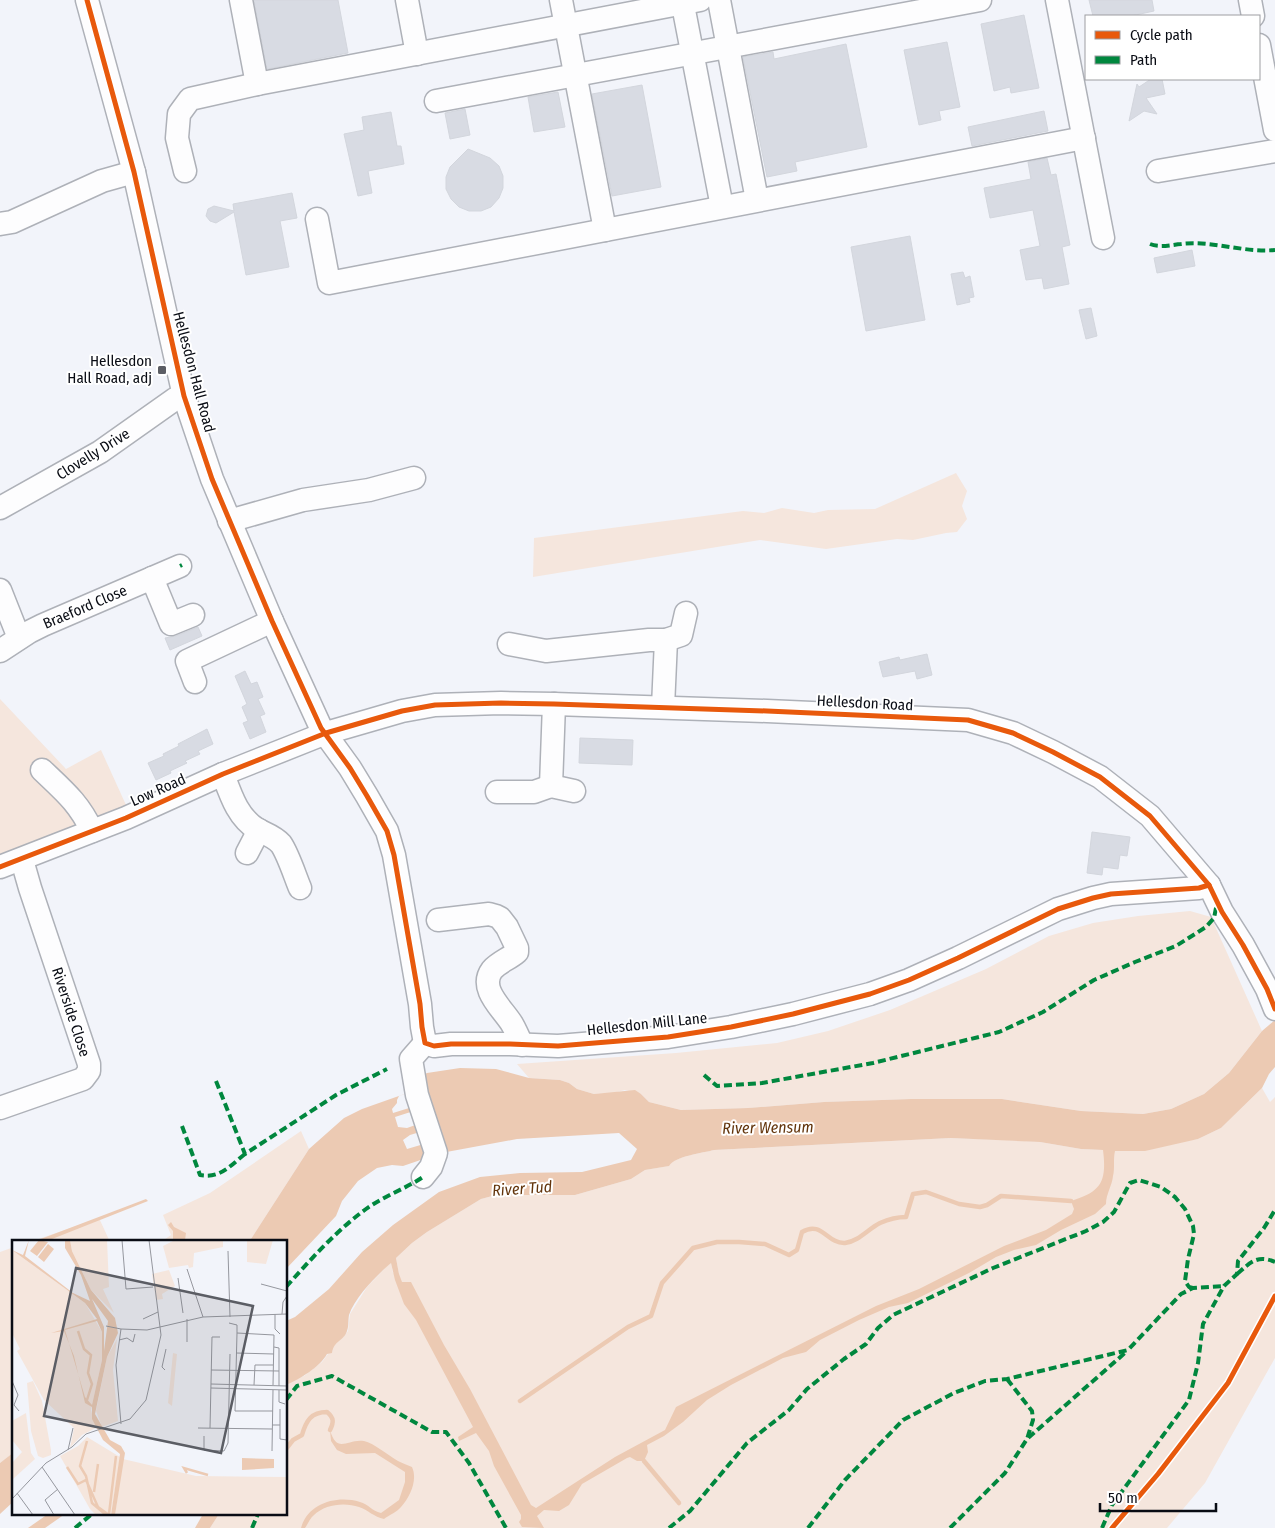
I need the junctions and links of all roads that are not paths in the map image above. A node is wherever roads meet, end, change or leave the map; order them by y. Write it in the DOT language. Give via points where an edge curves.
graph roads {
  1 [pos="87,0"];
  2 [pos="241,0"];
  3 [pos="407,0"];
  4 [pos="561,0"];
  5 [pos="719,0"];
  6 [pos="980,0"];
  7 [pos="1057,0"];
  8 [pos="1250,0"];
  9 [pos="688,1"];
  10 [pos="1253,15"];
  11 [pos="566,26"];
  12 [pos="728,46"];
  13 [pos="1260,50"];
  14 [pos="417,54"];
  15 [pos="692,54"];
  16 [pos="574,76"];
  17 [pos="257,84"];
  18 [pos="436,101"];
  19 [pos="1275,130"];
  20 [pos="1084,138"];
  21 [pos="1275,151"];
  22 [pos="184,171"];
  23 [pos="1158,171"];
  24 [pos="134,172"];
  25 [pos="757,200"];
  26 [pos="722,207"];
  27 [pos="317,219"];
  28 [pos="0,224"];
  29 [pos="604,230"];
  30 [pos="1103,238"];
  31 [pos="184,396"];
  32 [pos="414,478"];
  33 [pos="0,508"];
  34 [pos="229,521"];
  35 [pos="180,566"];
  36 [pos="152,578"];
  37 [pos="0,590"];
  38 [pos="686,613"];
  39 [pos="193,615"];
  40 [pos="272,621"];
  41 [pos="19,638"];
  42 [pos="682,639"];
  43 [pos="0,652"];
  44 [pos="521,653"];
  45 [pos="195,682"];
  46 [pos="554,704"];
  47 [pos="663,707"];
  48 [pos="326,733"];
  49 [pos="42,770"];
  50 [pos="223,774"];
  51 [pos="551,786"];
  52 [pos="497,792"];
  53 [pos="574,792"];
  54 [pos="259,830"];
  55 [pos="92,831"];
  56 [pos="246,853"];
  57 [pos="22,860"];
  58 [pos="0,867"];
  59 [pos="1209,885"];
  60 [pos="300,888"];
  61 [pos="438,920"];
  62 [pos="1275,1009"];
  63 [pos="425,1043"];
  64 [pos="522,1045"];
  65 [pos="0,1108"];
  66 [pos="423,1177"];
  1 -- 24 [label="street, Hellesdon Hall Road"];
  2 -- 17 [label="street"];
  3 -- 14 [label="street"];
  4 -- 11 [label="street"];
  5 -- 12 [label="street"];
  6 -- 12 [label="street"];
  7 -- 20 [label="street"];
  8 -- 10 [label="street"];
  9 -- 11 [label="street"];
  9 -- 15 [label="street"];
  11 -- 14 [label="street"];
  11 -- 16 [label="street"];
  12 -- 15 [label="street"];
  12 -- 25 [label="street"];
  13 -- 19 [label="street"];
  14 -- 17 [label="street"];
  15 -- 16 [label="street"];
  15 -- 26 [label="street"];
  16 -- 18 [label="street"];
  16 -- 29 [label="street"];
  17 -- 22 [label="street" via="190,99 179,114 177,138"];
  20 -- 25 [label="street"];
  20 -- 30 [label="street"];
  21 -- 23 [label="street"];
  24 -- 28 [label="street" via="102,181 12,222"];
  24 -- 31 [label="street, Hellesdon Hall Road"];
  25 -- 26 [label="street"];
  26 -- 29 [label="street"];
  27 -- 29 [label="street" via="329,283"];
  31 -- 33 [label="street, Clovelly Drive" via="100,452"];
  31 -- 34 [label="street, Hellesdon Hall Road"];
  32 -- 34 [label="street" via="369,490 303,500"];
  34 -- 40 [label="street, Hellesdon Hall Road"];
  35 -- 36 [label="street, Braeford Close"];
  36 -- 39 [label="street" via="171,624"];
  36 -- 41 [label="street, Braeford Close"];
  37 -- 41 [label="street"];
  38 -- 42 [label="street"];
  40 -- 45 [label="street" via="187,661"];
  40 -- 48 [label="street, Hellesdon Hall Road"];
  41 -- 43 [label="street, Braeford Close"];
  42 -- 44 [label="street"];
  42 -- 47 [label="street"];
  46 -- 47 [label="street, Hellesdon Road"];
  46 -- 48 [label="street, Hellesdon Road" via="435,705"];
  46 -- 51 [label="street"];
  47 -- 59 [label="street, Hellesdon Road" via="968,720 1012,733 1100,777 1150,816"];
  48 -- 50 [label="street, Low Road"];
  48 -- 63 [label="street" via="387,831 394,855"];
  49 -- 55 [label="street" via="73,800"];
  50 -- 54 [label="street" via="244,820"];
  50 -- 55 [label="street, Low Road"];
  51 -- 52 [label="street" via="534,792"];
  51 -- 53 [label="street"];
  54 -- 56 [label="street"];
  54 -- 60 [label="street" via="281,844"];
  55 -- 57 [label="street, Low Road"];
  57 -- 58 [label="street, Low Road"];
  57 -- 65 [label="street, Riverside Close" via="89,1071 83,1079"];
  59 -- 62 [label="street, Hellesdon Road"];
  59 -- 64 [label="street, Hellesdon Mill Lane" via="1119,894 1058,909 909,980 793,1014 668,1038 558,1046"];
  61 -- 64 [label="street" via="490,914 500,918 507,928 517,952 498,965 488,982 493,999 512,1024"];
  63 -- 64 [label="street, Hellesdon Mill Lane" via="434,1046"];
  63 -- 66 [label="street" via="411,1058 417,1095 436,1153"];
}
